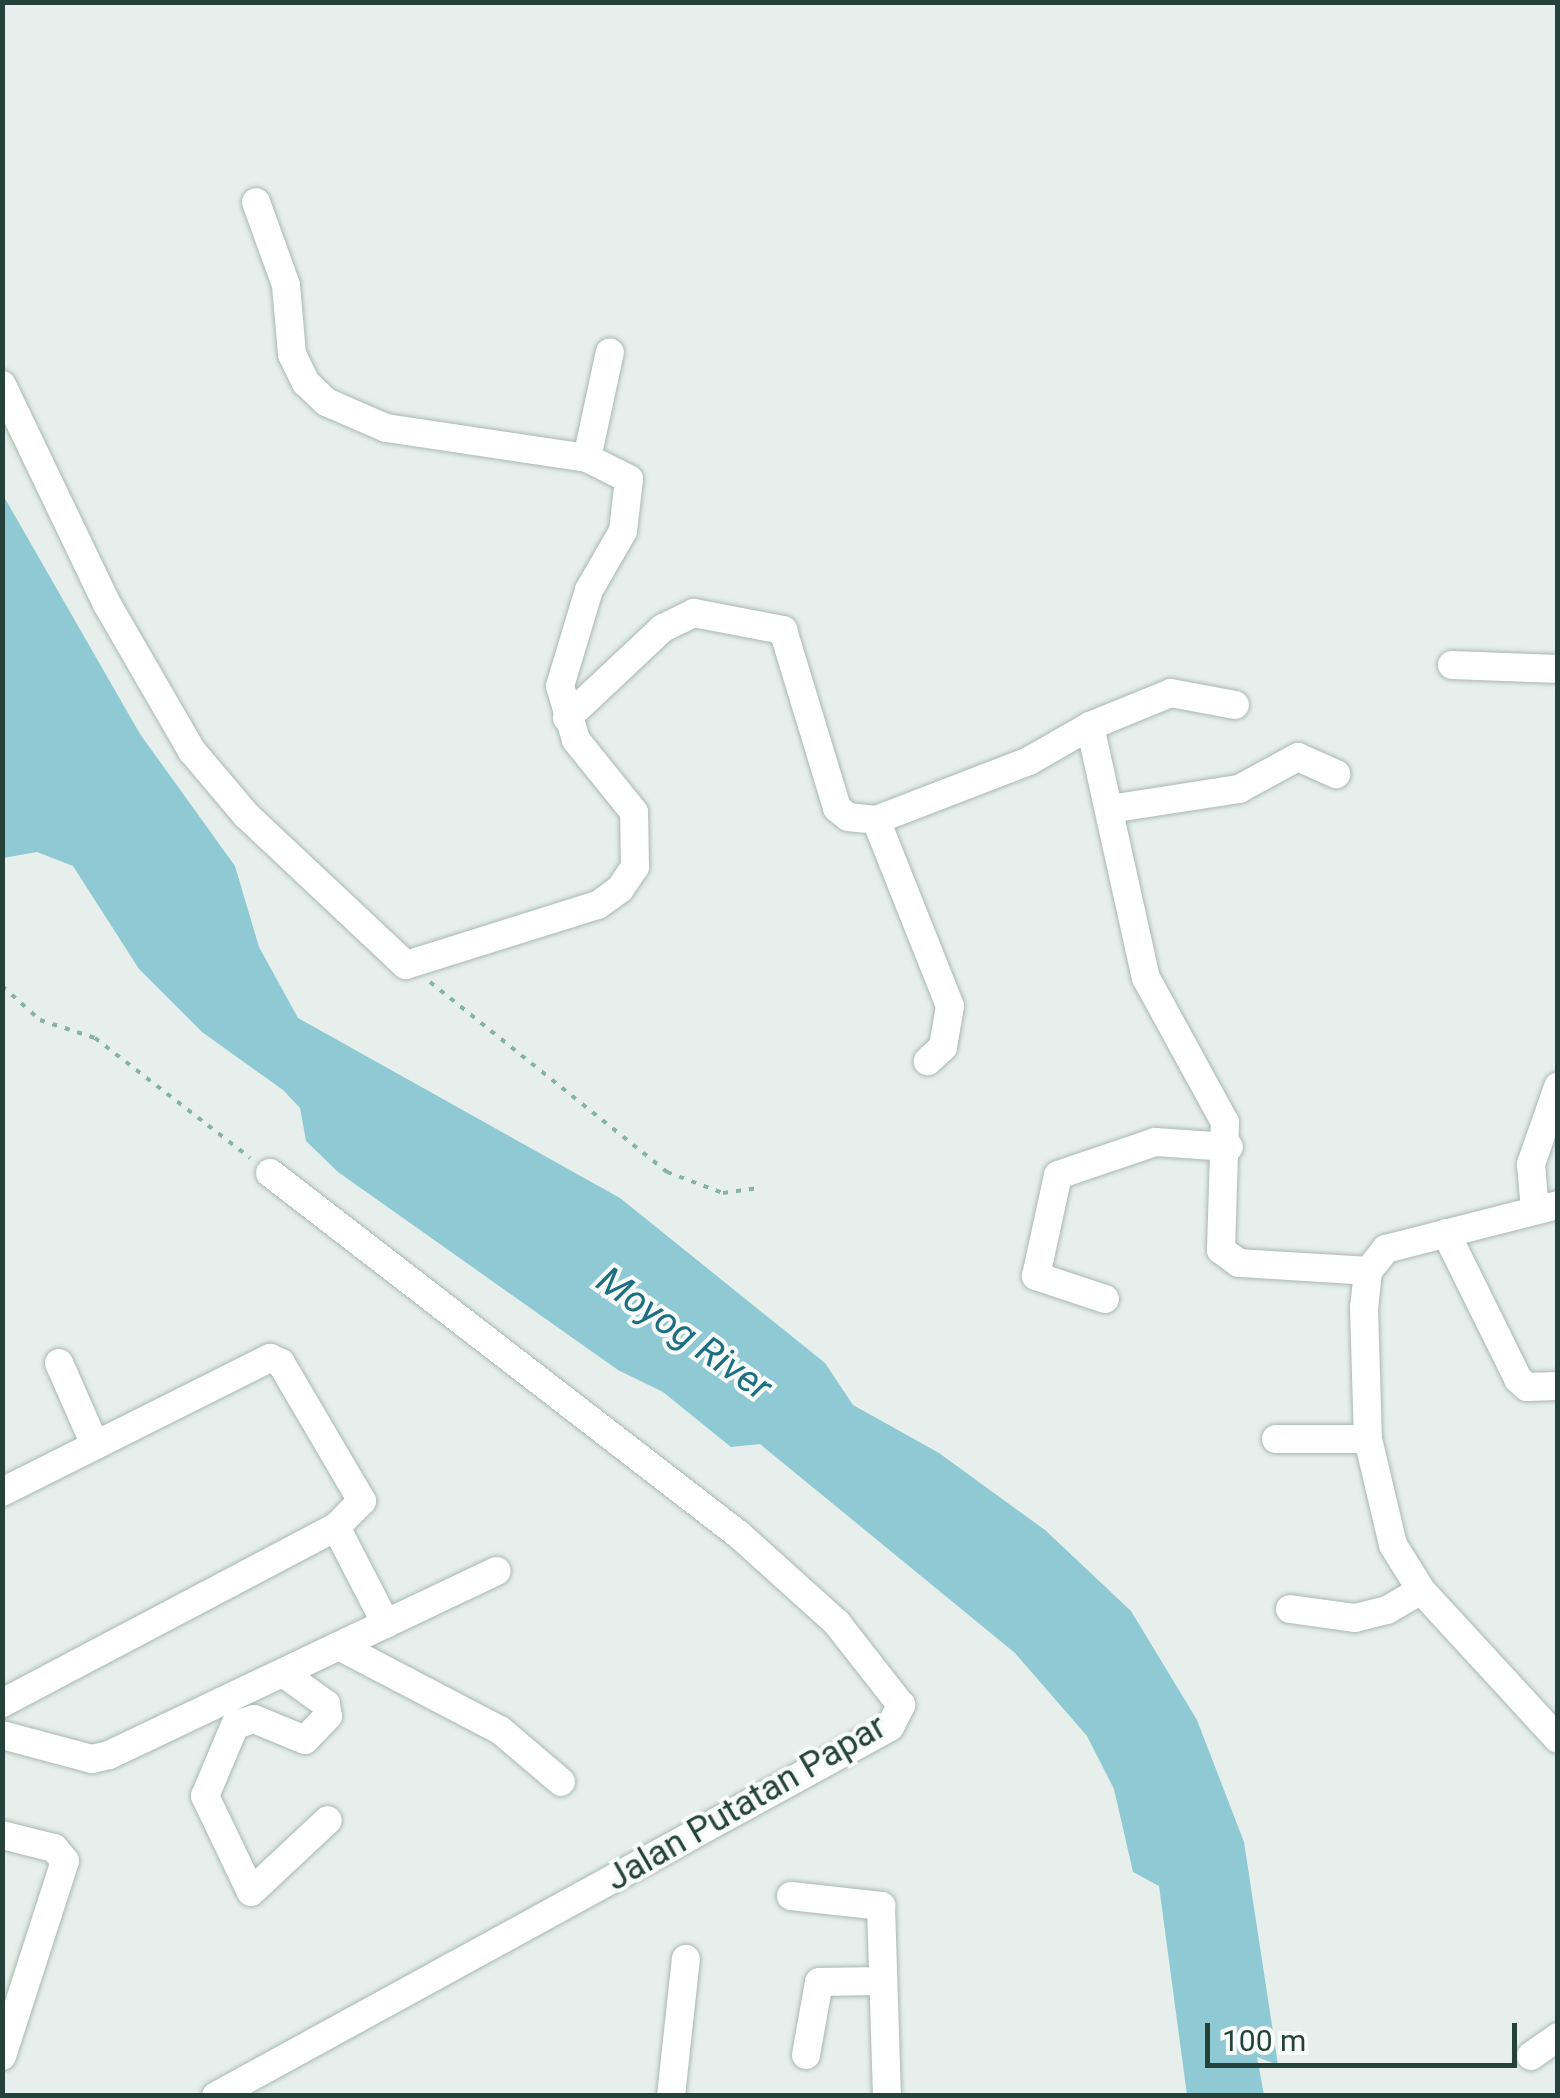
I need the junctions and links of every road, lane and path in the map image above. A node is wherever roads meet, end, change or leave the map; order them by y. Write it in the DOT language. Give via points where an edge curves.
graph roads {
  1 [pos="256,202"];
  2 [pos="610,352"];
  3 [pos="2,385"];
  4 [pos="587,458"];
  5 [pos="1452,665"];
  6 [pos="1558,669"];
  7 [pos="1234,706"];
  8 [pos="567,718"];
  9 [pos="1090,726"];
  10 [pos="1336,774"];
  11 [pos="1110,810"];
  12 [pos="876,820"];
  13 [pos="406,964"];
  14 [pos="2,986"];
  15 [pos="928,1061"];
  16 [pos="1558,1086"];
  17 [pos="1229,1147"];
  18 [pos="270,1173"];
  19 [pos="757,1188"];
  20 [pos="1546,1208"];
  21 [pos="1446,1232"];
  22 [pos="1368,1271"];
  23 [pos="1105,1299"];
  24 [pos="59,1363"];
  25 [pos="1558,1386"];
  26 [pos="1276,1439"];
  27 [pos="1368,1439"];
  28 [pos="95,1445"];
  29 [pos="2,1492"];
  30 [pos="336,1527"];
  31 [pos="497,1571"];
  32 [pos="1421,1590"];
  33 [pos="1290,1609"];
  34 [pos="386,1624"];
  35 [pos="338,1646"];
  36 [pos="283,1672"];
  37 [pos="2,1703"];
  38 [pos="2,1736"];
  39 [pos="1558,1739"];
  40 [pos="561,1782"];
  41 [pos="328,1820"];
  42 [pos="2,1836"];
  43 [pos="792,1896"];
  44 [pos="686,1959"];
  45 [pos="882,1981"];
  46 [pos="1558,2037"];
  47 [pos="806,2055"];
  48 [pos="2,2056"];
  49 [pos="1532,2056"];
  50 [pos="216,2096"];
  51 [pos="670,2096"];
  52 [pos="888,2096"];
  1 -- 4 [label="street" via="286,285 292,354 306,383 326,402 421,435"];
  2 -- 4 [label="street"];
  3 -- 13 [label="street" via="107,604 192,751 246,815"];
  4 -- 8 [label="street" via="629,478 632,500 566,649 560,686"];
  5 -- 6 [label="street"];
  7 -- 9 [label="street" via="1171,693"];
  8 -- 12 [label="street" via="663,628 694,613 767,621 784,630 791,648 837,808"];
  8 -- 13 [label="street" via="634,812 635,867 598,905"];
  9 -- 11 [label="street"];
  9 -- 12 [label="street" via="1029,761"];
  10 -- 11 [label="street" via="1298,757 1239,790"];
  11 -- 17 [label="street" via="1118,876 1146,978 1213,1092"];
  12 -- 15 [label="street" via="950,1006 943,1047"];
  13 -- 19 [label="path" via="667,1172 723,1193"];
  14 -- 18 [label="path" via="40,1020 96,1038"];
  16 -- 20 [label="street" via="1531,1164"];
  17 -- 22 [label="street" via="1221,1238 1227,1260"];
  17 -- 23 [label="street" via="1155,1142 1058,1175 1036,1276"];
  18 -- 50 [label="street, Jalan Putatan Papar" via="738,1534 837,1624 901,1705 890,1728"];
  20 -- 21 [label="street"];
  21 -- 22 [label="street" via="1386,1249"];
  21 -- 25 [label="street" via="1518,1379 1527,1387"];
  22 -- 27 [label="street"];
  24 -- 28 [label="street"];
  26 -- 27 [label="street"];
  27 -- 32 [label="street" via="1388,1530"];
  28 -- 29 [label="street"];
  28 -- 30 [label="street" via="270,1358 281,1363 358,1489 358,1513"];
  30 -- 34 [label="street"];
  30 -- 37 [label="street"];
  31 -- 34 [label="street"];
  32 -- 33 [label="street" via="1388,1610 1356,1618"];
  32 -- 39 [label="street"];
  34 -- 35 [label="street"];
  35 -- 36 [label="street"];
  35 -- 40 [label="street" via="500,1730"];
  36 -- 38 [label="street" via="109,1755 92,1758"];
  36 -- 41 [label="street" via="326,1704 328,1716 305,1740 254,1720 235,1725 207,1784 209,1808 251,1892"];
  42 -- 48 [label="street" via="54,1848 65,1861"];
  43 -- 45 [label="street" via="881,1906"];
  44 -- 51 [label="street"];
  45 -- 47 [label="street" via="819,1982"];
  45 -- 52 [label="street" via="892,2052"];
  46 -- 49 [label="street"];
}
